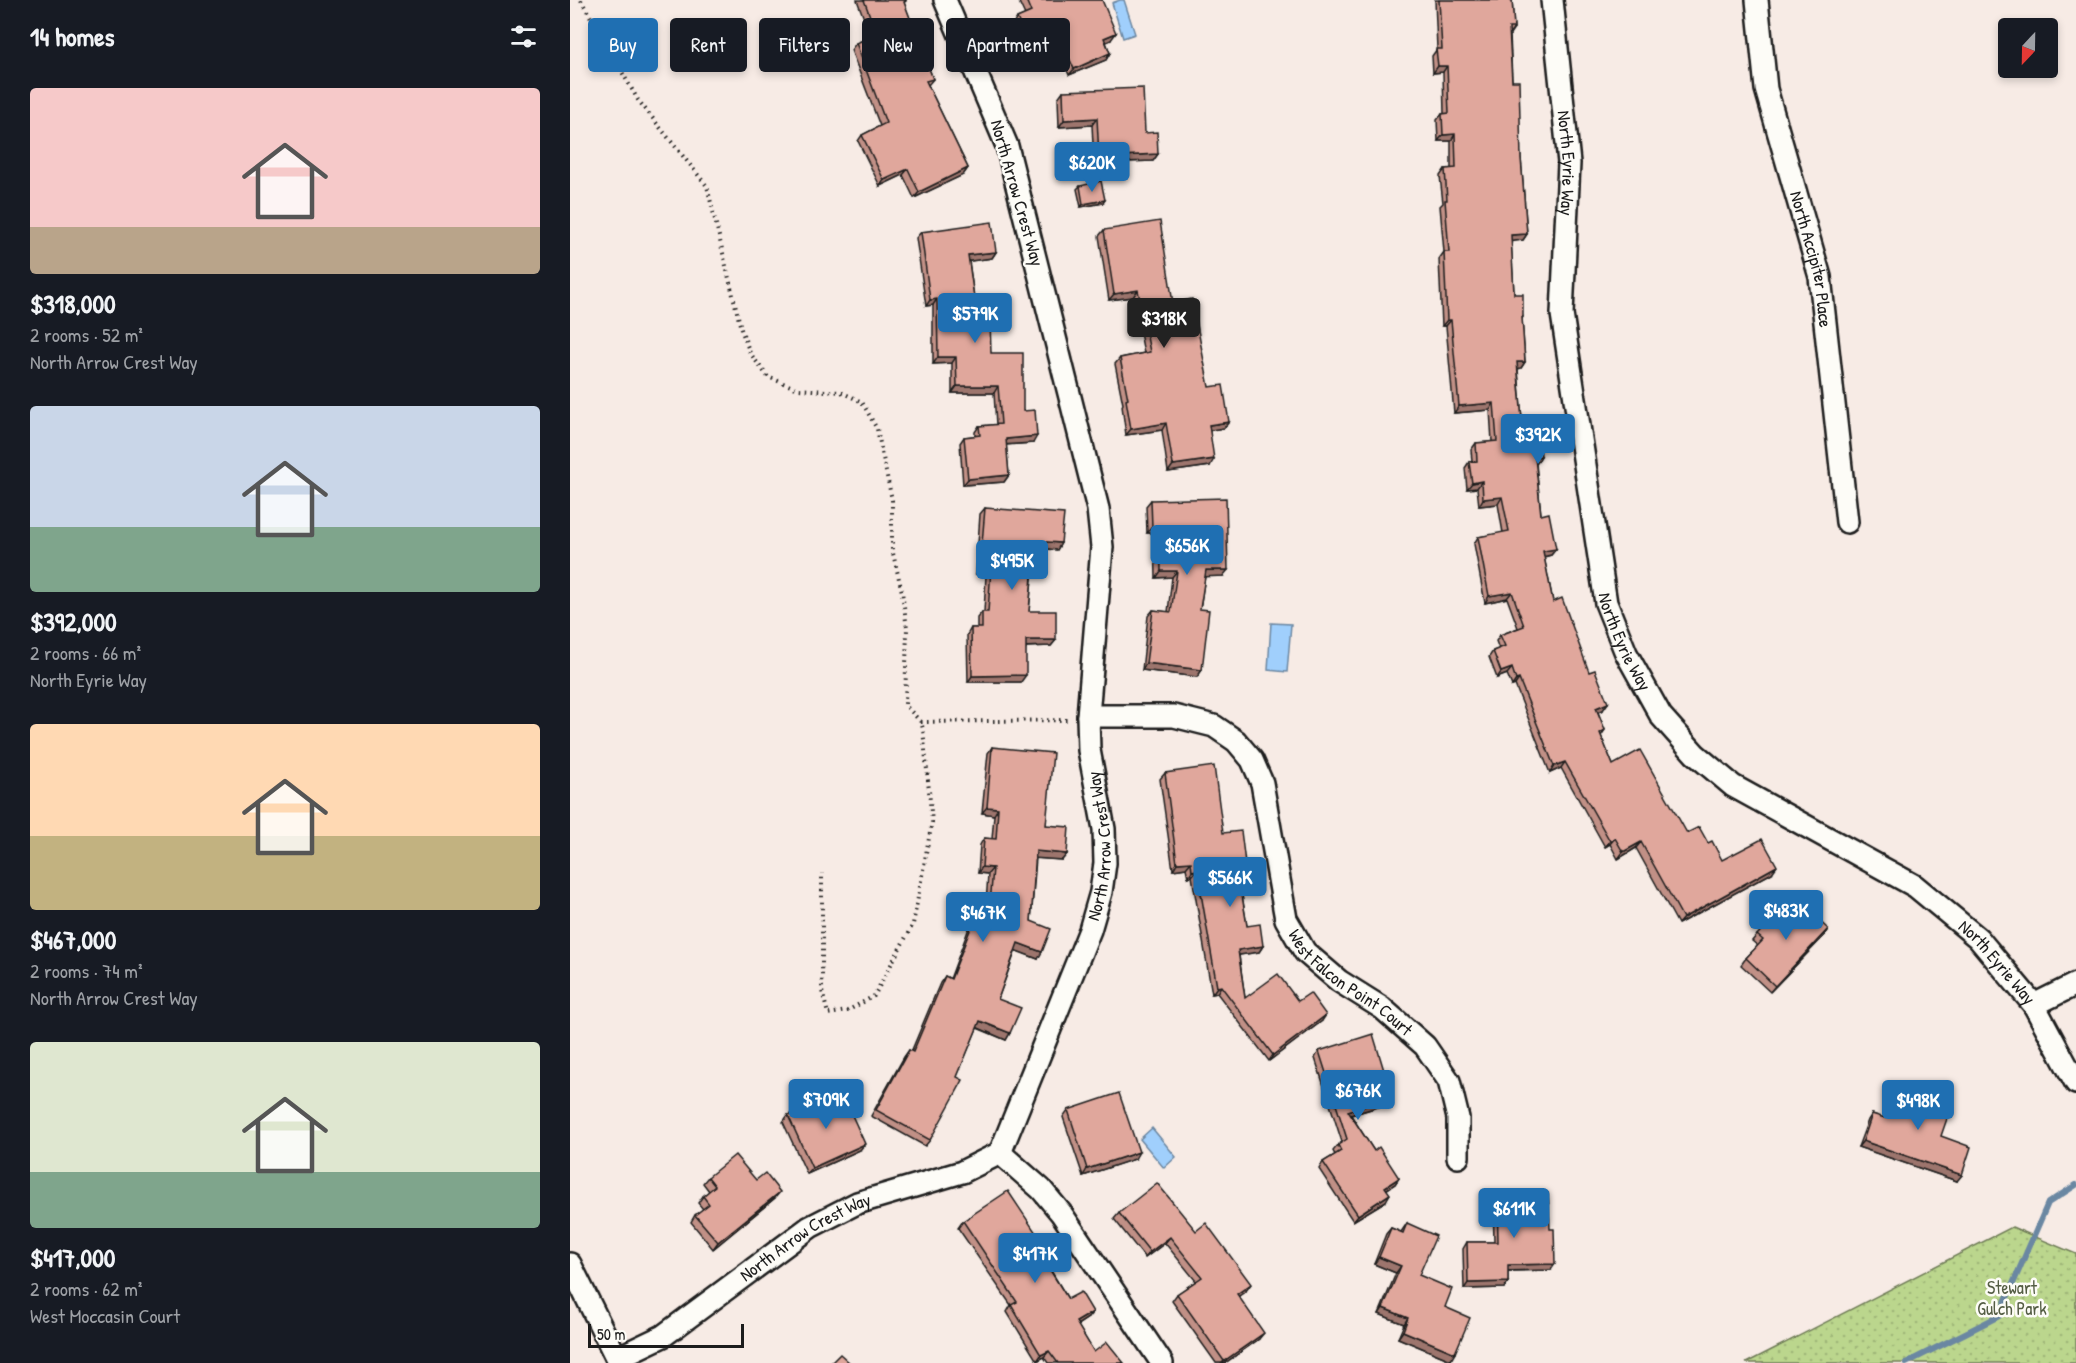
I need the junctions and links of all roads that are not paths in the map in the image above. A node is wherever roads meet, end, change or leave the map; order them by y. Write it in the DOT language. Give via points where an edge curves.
graph roads {
  1 [pos="945,0"];
  2 [pos="1552,0"];
  3 [pos="1757,0"];
  4 [pos="1848,522"];
  5 [pos="1080,718"];
  6 [pos="2076,984"];
  7 [pos="2034,1005"];
  8 [pos="2076,1083"];
  9 [pos="1000,1153"];
  10 [pos="1458,1157"];
  11 [pos="570,1264"];
  12 [pos="618,1361"];
  13 [pos="1162,1363"];
  1 -- 5 [label="street, North Arrow Crest Way" via="1007,146 1098,509 1102,547"];
  2 -- 7 [label="street, North Eyrie Way" via="1569,163 1562,314 1606,603 1626,652 1661,716 1695,754 1733,786 1915,886 1978,938"];
  3 -- 4 [label="street, North Accipiter Place" via="1766,89 1820,277"];
  5 -- 9 [label="street, North Arrow Crest Way" via="1104,829 1101,892 1090,930"];
  5 -- 10 [label="street, West Falcon Point Court" via="1174,716 1214,726 1236,741 1252,760 1262,783 1286,919 1305,952 1339,981 1382,1008 1425,1046 1449,1081 1458,1118"];
  6 -- 7 [label="street"];
  7 -- 8 [label="street, North Eyrie Way"];
  9 -- 12 [label="street, North Arrow Crest Way" via="962,1172 857,1203 810,1227 663,1336"];
  9 -- 13 [label="street" via="1041,1189 1061,1213"];
  11 -- 12 [label="street"];
}
